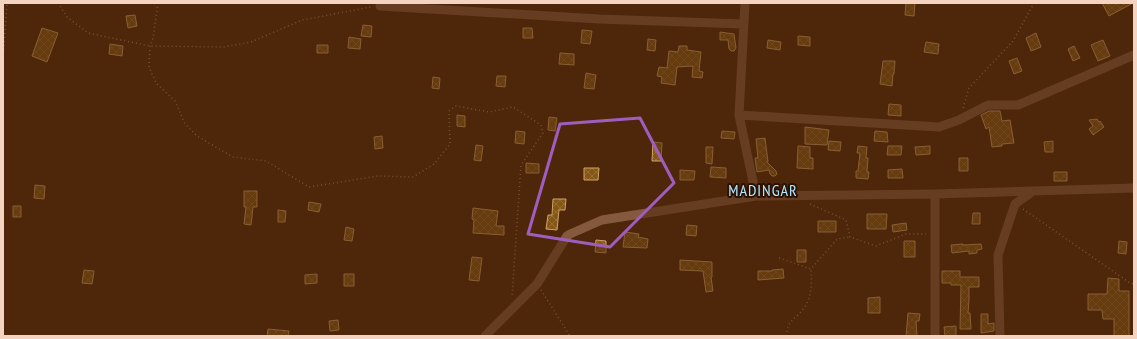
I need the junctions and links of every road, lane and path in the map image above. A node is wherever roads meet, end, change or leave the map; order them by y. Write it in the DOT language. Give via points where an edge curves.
graph roads {
  1 [pos="7,3"];
  2 [pos="58,3"];
  3 [pos="158,3"];
  4 [pos="745,3"];
  5 [pos="1034,3"];
  6 [pos="380,6"];
  7 [pos="415,6"];
  8 [pos="743,24"];
  9 [pos="150,46"];
  10 [pos="1134,55"];
  11 [pos="3,58"];
  12 [pos="739,115"];
  13 [pos="959,120"];
  14 [pos="1134,188"];
  15 [pos="1033,191"];
  16 [pos="935,194"];
  17 [pos="756,196"];
  18 [pos="805,202"];
  19 [pos="1015,204"];
  20 [pos="934,234"];
  21 [pos="850,237"];
  22 [pos="779,258"];
  23 [pos="812,269"];
  24 [pos="537,284"];
  25 [pos="1134,284"];
  26 [pos="511,310"];
  27 [pos="485,336"];
  28 [pos="570,336"];
  29 [pos="786,336"];
  30 [pos="935,336"];
  31 [pos="1000,336"];
  1 -- 11 [label="path"];
  2 -- 9 [label="path" via="67,17 88,34"];
  3 -- 9 [label="path"];
  4 -- 8 [label="street"];
  5 -- 13 [label="path" via="1013,41 969,88"];
  6 -- 7 [label="street"];
  6 -- 9 [label="path" via="302,20 251,42 223,47"];
  7 -- 8 [label="street" via="599,19"];
  8 -- 12 [label="street"];
  9 -- 26 [label="path" via="149,67 156,84 175,101 185,124 197,136 233,157 266,162 309,187 378,176 412,178 434,164 450,144 449,111 456,106 489,112 513,106 541,125 543,132 521,165"];
  10 -- 13 [label="street" via="1018,105 988,105"];
  12 -- 13 [label="street" via="939,127"];
  12 -- 17 [label="street"];
  14 -- 15 [label="street"];
  15 -- 16 [label="street"];
  15 -- 19 [label="street"];
  16 -- 17 [label="street"];
  16 -- 20 [label="street"];
  17 -- 24 [label="street" via="602,220 567,236"];
  18 -- 21 [label="path" via="846,220"];
  19 -- 25 [label="path"];
  19 -- 31 [label="street" via="998,255"];
  20 -- 21 [label="path" via="906,234 876,246"];
  20 -- 30 [label="street"];
  21 -- 23 [label="path" via="837,239"];
  22 -- 23 [label="path"];
  23 -- 29 [label="path" via="812,287 805,307 788,325"];
  24 -- 26 [label="street"];
  24 -- 28 [label="path"];
  26 -- 27 [label="street"];
}
